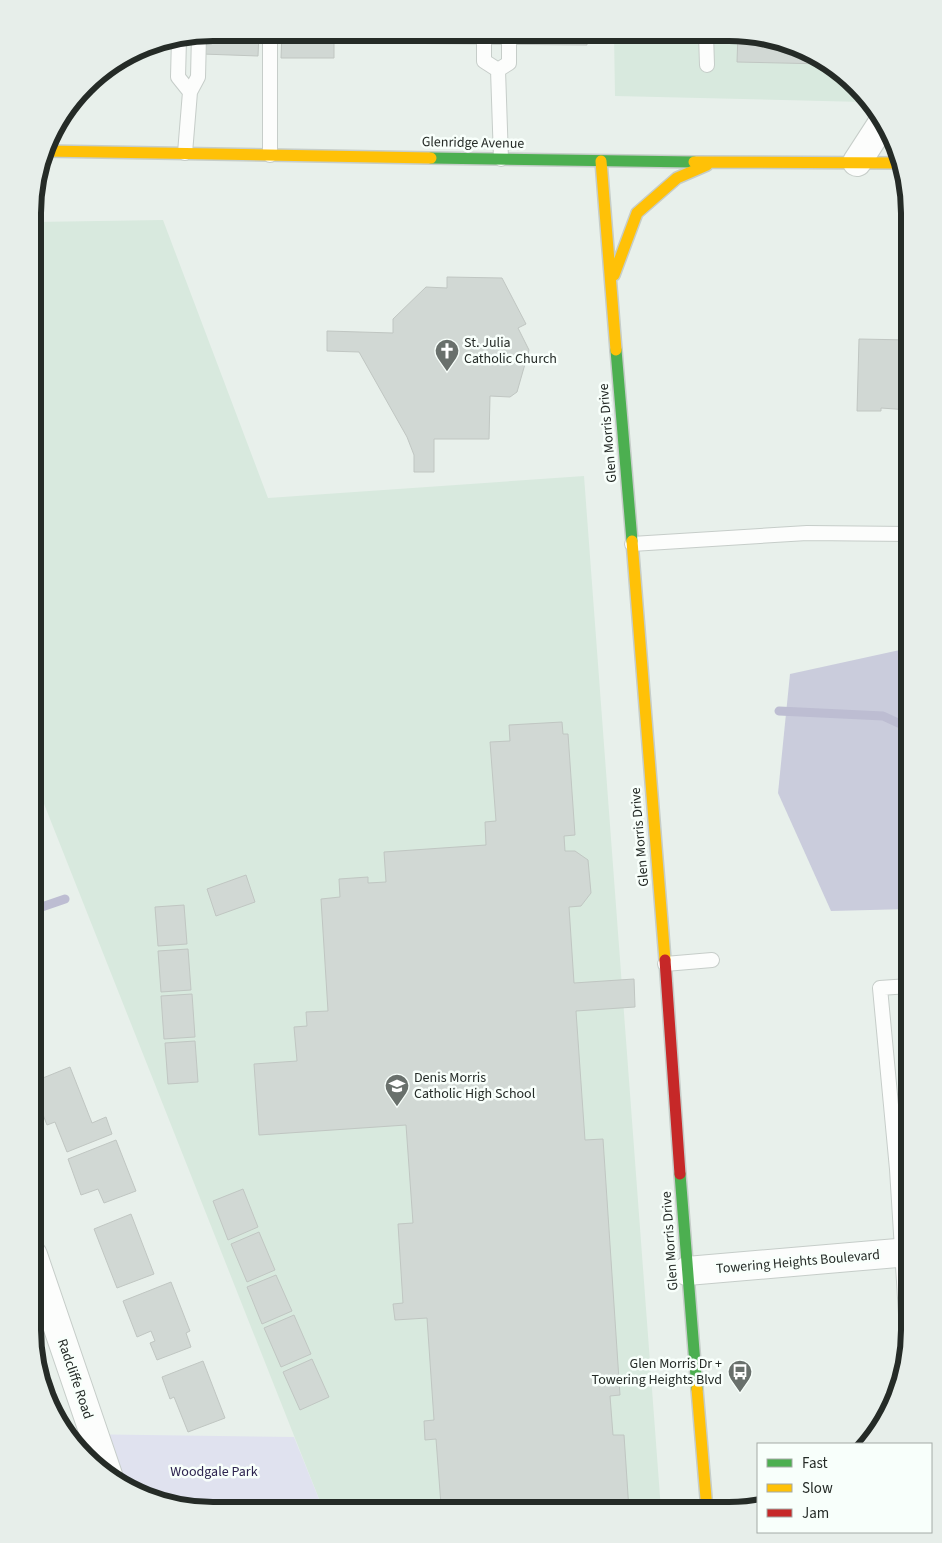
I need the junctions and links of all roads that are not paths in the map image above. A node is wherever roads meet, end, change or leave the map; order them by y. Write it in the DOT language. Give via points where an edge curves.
graph roads {
  1 [pos="270,41"];
  2 [pos="706,41"];
  3 [pos="199,42"];
  4 [pos="484,44"];
  5 [pos="509,44"];
  6 [pos="179,45"];
  7 [pos="707,65"];
  8 [pos="498,70"];
  9 [pos="190,92"];
  10 [pos="879,128"];
  11 [pos="53,151"];
  12 [pos="186,153"];
  13 [pos="270,155"];
  14 [pos="501,159"];
  15 [pos="601,161"];
  16 [pos="715,161"];
  17 [pos="857,162"];
  18 [pos="893,163"];
  19 [pos="611,282"];
  20 [pos="901,534"];
  21 [pos="632,544"];
  22 [pos="712,960"];
  23 [pos="665,964"];
  24 [pos="900,987"];
  25 [pos="900,1146"];
  26 [pos="900,1253"];
  27 [pos="687,1271"];
  28 [pos="41,1278"];
  29 [pos="103,1461"];
  30 [pos="706,1502"];
  1 -- 13 [label="lane"];
  2 -- 7 [label="lane"];
  3 -- 9 [label="lane" via="198,78"];
  4 -- 8 [label="lane" via="484,61"];
  5 -- 8 [label="lane" via="509,63"];
  6 -- 9 [label="lane" via="178,77"];
  8 -- 14 [label="lane"];
  9 -- 12 [label="lane"];
  10 -- 17 [label="street"];
  11 -- 12 [label="street, Glenridge Avenue"];
  12 -- 13 [label="street, Glenridge Avenue"];
  13 -- 14 [label="street, Glenridge Avenue"];
  14 -- 15 [label="street, Glenridge Avenue"];
  15 -- 16 [label="street, Glenridge Avenue"];
  15 -- 19 [label="street, Glen Morris Drive"];
  16 -- 17 [label="street, Glenridge Avenue"];
  16 -- 19 [label="street" via="677,178 637,213"];
  17 -- 18 [label="street, Glenridge Avenue"];
  19 -- 21 [label="street, Glen Morris Drive"];
  20 -- 21 [label="lane" via="807,533"];
  21 -- 23 [label="street, Glen Morris Drive"];
  22 -- 23 [label="lane"];
  23 -- 27 [label="street, Glen Morris Drive"];
  24 -- 25 [label="lane" via="880,988"];
  26 -- 27 [label="street, Towering Heights Boulevard"];
  27 -- 30 [label="street, Glen Morris Drive"];
  28 -- 29 [label="street, Radcliffe Road"];
}
